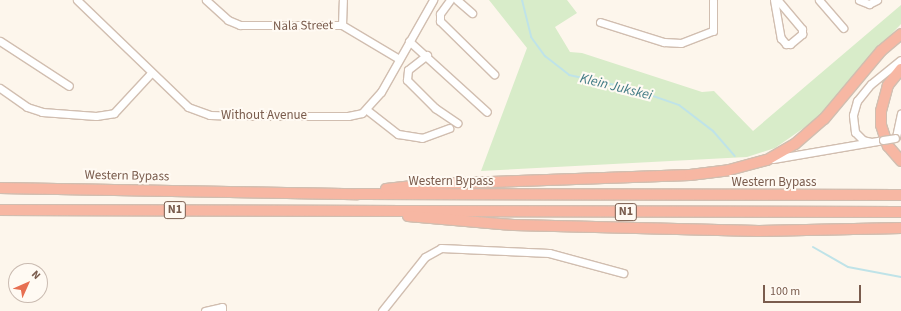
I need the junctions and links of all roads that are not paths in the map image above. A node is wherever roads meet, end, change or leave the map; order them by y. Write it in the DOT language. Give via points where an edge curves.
graph roads {
  1 [pos="77,0"];
  2 [pos="206,0"];
  3 [pos="344,0"];
  4 [pos="433,0"];
  5 [pos="450,0"];
  6 [pos="457,0"];
  7 [pos="713,0"];
  8 [pos="774,0"];
  9 [pos="778,0"];
  10 [pos="819,0"];
  11 [pos="859,0"];
  12 [pos="877,0"];
  13 [pos="472,13"];
  14 [pos="600,22"];
  15 [pos="342,25"];
  16 [pos="843,28"];
  17 [pos="901,34"];
  18 [pos="0,41"];
  19 [pos="409,41"];
  20 [pos="427,54"];
  21 [pos="399,59"];
  22 [pos="901,60"];
  23 [pos="901,69"];
  24 [pos="151,73"];
  25 [pos="494,74"];
  26 [pos="69,86"];
  27 [pos="0,88"];
  28 [pos="367,110"];
  29 [pos="487,112"];
  30 [pos="900,120"];
  31 [pos="457,123"];
  32 [pos="449,128"];
  33 [pos="897,137"];
  34 [pos="875,143"];
  35 [pos="767,160"];
  36 [pos="901,161"];
  37 [pos="0,188"];
  38 [pos="358,194"];
  39 [pos="901,195"];
  40 [pos="0,210"];
  41 [pos="351,210"];
  42 [pos="901,212"];
  43 [pos="901,228"];
  44 [pos="623,273"];
  45 [pos="205,311"];
  46 [pos="222,311"];
  47 [pos="382,311"];
  1 -- 24 [label="street, Without Avenue"];
  2 -- 15 [label="street, Nala Street" via="228,20 240,25"];
  3 -- 15 [label="street"];
  4 -- 19 [label="street"];
  5 -- 25 [label="street" via="440,14 440,21"];
  6 -- 13 [label="street"];
  7 -- 14 [label="street" via="713,31 681,43 664,42"];
  8 -- 9 [label="street" via="781,38 786,44 790,44 800,37 802,29"];
  10 -- 16 [label="street"];
  11 -- 12 [label="street" via="869,4"];
  15 -- 21 [label="street, Nala Street"];
  17 -- 35 [label="highway" via="881,51 824,119 795,144"];
  18 -- 26 [label="street"];
  19 -- 20 [label="street"];
  19 -- 21 [label="street"];
  20 -- 29 [label="street"];
  20 -- 31 [label="street" via="408,70 407,80 435,108"];
  21 -- 28 [label="street" via="381,92"];
  22 -- 34 [label="street" via="871,84 854,108 855,132 863,140"];
  23 -- 36 [label="highway" via="888,85 880,111 882,129 888,146"];
  24 -- 27 [label="street" via="114,113 96,116 42,112 27,107"];
  24 -- 28 [label="street, Without Avenue" via="188,107 210,115 348,116"];
  28 -- 32 [label="street" via="398,134 422,138"];
  30 -- 33 [label="street"];
  33 -- 34 [label="street, bridge"];
  34 -- 35 [label="street"];
  35 -- 38 [label="highway" via="729,170 690,175 431,184"];
  37 -- 38 [label="highway, Western Bypass / N1"];
  38 -- 39 [label="highway, Western Bypass / N1"];
  40 -- 41 [label="highway, N1"];
  41 -- 42 [label="highway, N1"];
  41 -- 43 [label="highway" via="514,225 795,232"];
  44 -- 47 [label="street" via="549,253 441,248 425,257"];
  45 -- 46 [label="street" via="222,307"];
}
